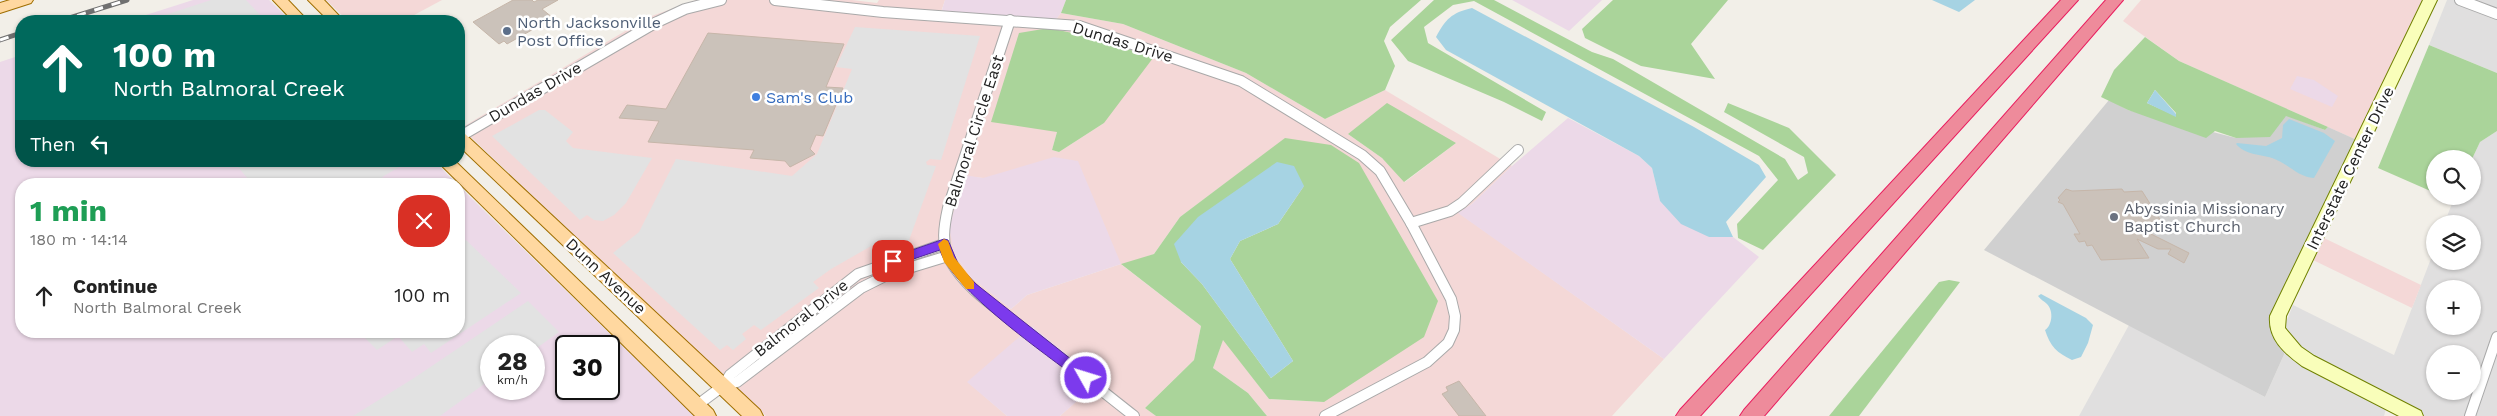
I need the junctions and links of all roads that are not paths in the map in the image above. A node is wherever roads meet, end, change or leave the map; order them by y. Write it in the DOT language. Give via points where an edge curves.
graph roads {
  1 [pos="26,0"];
  2 [pos="280,0"];
  3 [pos="315,0"];
  4 [pos="721,0"];
  5 [pos="776,0"];
  6 [pos="2070,0"];
  7 [pos="2115,0"];
  8 [pos="2430,0"];
  9 [pos="2460,0"];
  10 [pos="0,8"];
  11 [pos="2497,14"];
  12 [pos="295,15"];
  13 [pos="331,15"];
  14 [pos="1010,20"];
  15 [pos="465,133"];
  16 [pos="465,143"];
  17 [pos="1518,150"];
  18 [pos="451,167"];
  19 [pos="462,178"];
  20 [pos="465,181"];
  21 [pos="1412,223"];
  22 [pos="944,244"];
  23 [pos="948,256"];
  24 [pos="2497,337"];
  25 [pos="723,386"];
  26 [pos="701,411"];
  27 [pos="754,416"];
  28 [pos="1134,416"];
  29 [pos="1326,416"];
  30 [pos="1687,416"];
  31 [pos="1751,416"];
  32 [pos="2415,416"];
  33 [pos="2470,416"];
  1 -- 10 [label="main road"];
  2 -- 12 [label="main road"];
  3 -- 13 [label="main road"];
  4 -- 15 [label="street, Dundas Drive" via="685,9 656,22"];
  5 -- 14 [label="street, Dundas Drive" via="874,11"];
  6 -- 30 [label="highway"];
  7 -- 31 [label="highway"];
  8 -- 32 [label="street, Interstate Center Drive" via="2278,316 2277,328 2286,345 2308,361"];
  9 -- 11 [label="street"];
  14 -- 21 [label="street, Dundas Drive" via="1092,29 1252,86 1370,160 1388,182"];
  14 -- 22 [label="street, Balmoral Circle East" via="950,201"];
  16 -- 25 [label="main road, Dunn Avenue"];
  17 -- 21 [label="street" via="1462,203 1450,211"];
  18 -- 19 [label="main road, Dunn Avenue"];
  20 -- 26 [label="main road, Dunn Avenue"];
  21 -- 29 [label="street, Dundas Drive" via="1455,310 1451,338 1432,361"];
  22 -- 23 [label="street"];
  22 -- 25 [label="street, Balmoral Drive" via="858,274 730,375"];
  23 -- 25 [label="street, Balmoral Drive" via="888,274 861,288 738,382"];
  23 -- 28 [label="street" via="955,269 977,292"];
  24 -- 33 [label="street"];
  25 -- 26 [label="street, Balmoral Drive"];
  25 -- 27 [label="main road, Dunn Avenue"];
}
